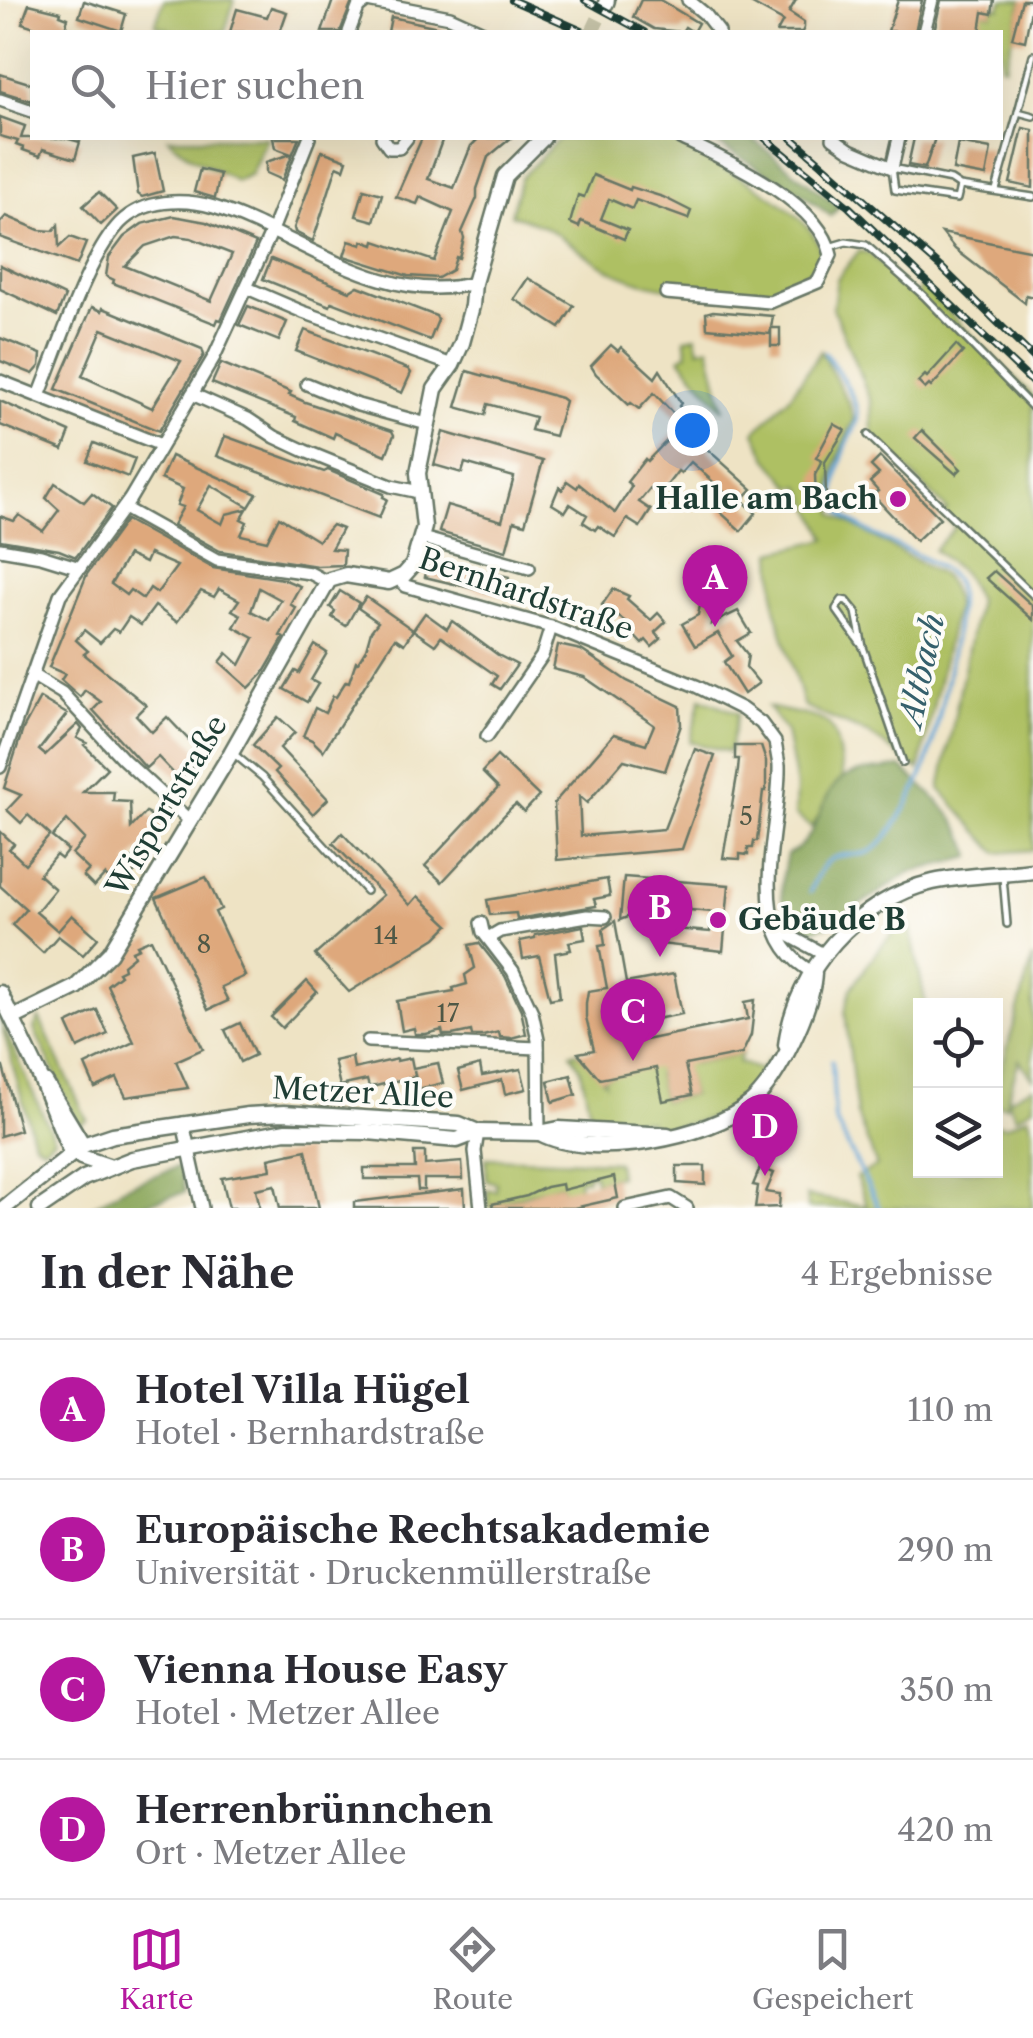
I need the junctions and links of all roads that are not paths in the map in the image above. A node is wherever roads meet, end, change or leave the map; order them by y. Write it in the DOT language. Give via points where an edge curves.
graph roads {
  1 [pos="688,0"];
  2 [pos="932,0"];
  3 [pos="350,30"];
  4 [pos="478,30"];
  5 [pos="717,30"];
  6 [pos="924,30"];
  7 [pos="1033,55"];
  8 [pos="1032,66"];
  9 [pos="0,100"];
  10 [pos="30,110"];
  11 [pos="1018,112"];
  12 [pos="1033,116"];
  13 [pos="307,140"];
  14 [pos="383,140"];
  15 [pos="406,140"];
  16 [pos="541,140"];
  17 [pos="684,140"];
  18 [pos="836,140"];
  19 [pos="899,140"];
  20 [pos="892,168"];
  21 [pos="960,186"];
  22 [pos="996,191"];
  23 [pos="1033,197"];
  24 [pos="271,232"];
  25 [pos="829,247"];
  26 [pos="474,284"];
  27 [pos="248,288"];
  28 [pos="666,294"];
  29 [pos="452,364"];
  30 [pos="0,381"];
  31 [pos="307,384"];
  32 [pos="192,394"];
  33 [pos="39,396"];
  34 [pos="1033,408"];
  35 [pos="428,424"];
  36 [pos="868,435"];
  37 [pos="162,446"];
  38 [pos="419,492"];
  39 [pos="124,508"];
  40 [pos="422,538"];
  41 [pos="0,549"];
  42 [pos="80,568"];
  43 [pos="528,568"];
  44 [pos="399,578"];
  45 [pos="327,582"];
  46 [pos="1033,596"];
  47 [pos="551,627"];
  48 [pos="863,647"];
  49 [pos="32,676"];
  50 [pos="487,736"];
  51 [pos="231,753"];
  52 [pos="904,763"];
  53 [pos="0,767"];
  54 [pos="190,821"];
  55 [pos="1033,871"];
  56 [pos="1003,875"];
  57 [pos="366,891"];
  58 [pos="605,917"];
  59 [pos="481,923"];
  60 [pos="1006,924"];
  61 [pos="777,929"];
  62 [pos="488,938"];
  63 [pos="825,955"];
  64 [pos="814,973"];
  65 [pos="0,992"];
  66 [pos="12,1018"];
  67 [pos="368,1040"];
  68 [pos="538,1048"];
  69 [pos="184,1124"];
  70 [pos="478,1132"];
  71 [pos="539,1133"];
  72 [pos="188,1148"];
  73 [pos="79,1151"];
  74 [pos="109,1166"];
  75 [pos="46,1203"];
  76 [pos="4,1208"];
  77 [pos="202,1208"];
  78 [pos="481,1208"];
  79 [pos="625,1208"];
  80 [pos="687,1208"];
  1 -- 5 [label="street"];
  2 -- 6 [label="street"];
  3 -- 4 [label="street" via="367,1"];
  7 -- 8 [label="lane"];
  8 -- 11 [label="lane"];
  9 -- 10 [label="street"];
  11 -- 12 [label="lane"];
  11 -- 22 [label="lane"];
  13 -- 24 [label="street"];
  14 -- 15 [label="street" via="389,148"];
  16 -- 26 [label="street" via="505,176"];
  17 -- 25 [label="street" via="797,205"];
  18 -- 20 [label="street"];
  19 -- 20 [label="street"];
  20 -- 21 [label="lane"];
  20 -- 21 [label="lane" via="894,190 957,199"];
  21 -- 22 [label="lane"];
  22 -- 23 [label="lane"];
  24 -- 26 [label="street" via="382,278 434,290"];
  24 -- 27 [label="street"];
  24 -- 33 [label="street" via="190,202 150,206 129,216 104,244"];
  25 -- 28 [label="street" via="818,282 770,302"];
  25 -- 34 [label="lane" via="866,245"];
  26 -- 29 [label="street"];
  27 -- 29 [label="street"];
  27 -- 32 [label="street"];
  29 -- 35 [label="street" via="435,389"];
  30 -- 33 [label="street"];
  31 -- 35 [label="street"];
  32 -- 37 [label="street"];
  32 -- 38 [label="street" via="306,451"];
  33 -- 37 [label="street"];
  35 -- 38 [label="street"];
  36 -- 46 [label="lane"];
  37 -- 39 [label="street"];
  38 -- 40 [label="street"];
  39 -- 42 [label="street"];
  39 -- 45 [label="street, Bernhardstraße" via="217,560 310,573"];
  40 -- 43 [label="street"];
  40 -- 44 [label="street" via="413,565"];
  41 -- 42 [label="street"];
  42 -- 49 [label="street" via="60,595"];
  44 -- 45 [label="street, Bernhardstraße" via="346,575"];
  44 -- 47 [label="street, Bernhardstraße" via="406,586"];
  45 -- 51 [label="street, Wisportstraße"];
  47 -- 50 [label="street" via="536,664"];
  47 -- 61 [label="street, Bernhardstraße" via="696,686 765,727 779,759 768,903"];
  48 -- 48 [label="lane" via="856,612 842,600 836,609"];
  48 -- 52 [label="lane"];
  49 -- 53 [label="street"];
  49 -- 54 [label="street" via="62,692"];
  51 -- 54 [label="street, Wisportstraße"];
  51 -- 57 [label="lane" via="262,777"];
  54 -- 66 [label="street, Wisportstraße" via="94,972 76,988"];
  55 -- 56 [label="street, Metzer Allee"];
  56 -- 60 [label="lane"];
  56 -- 63 [label="street, Metzer Allee" via="945,880 901,893 854,924"];
  58 -- 62 [label="street"];
  59 -- 62 [label="street"];
  61 -- 63 [label="street"];
  61 -- 64 [label="street" via="784,948"];
  62 -- 68 [label="street" via="527,1000"];
  63 -- 64 [label="street, Metzer Allee"];
  64 -- 71 [label="street, Metzer Allee" via="797,1034 771,1081 741,1110 708,1126 615,1144 555,1141"];
  65 -- 66 [label="street"];
  66 -- 73 [label="street" via="61,1133"];
  67 -- 68 [label="street"];
  68 -- 71 [label="street"];
  69 -- 70 [label="street, Metzer Allee" via="312,1112 459,1124"];
  69 -- 72 [label="street"];
  69 -- 73 [label="street, Metzer Allee" via="113,1134"];
  70 -- 71 [label="street, Metzer Allee"];
  70 -- 72 [label="street, Metzer Allee" via="457,1140 304,1130"];
  70 -- 78 [label="street"];
  72 -- 74 [label="street, Metzer Allee"];
  72 -- 77 [label="street"];
  73 -- 74 [label="street"];
  73 -- 75 [label="street"];
  73 -- 76 [label="street"];
  74 -- 75 [label="street, Metzer Allee"];
  79 -- 80 [label="street" via="671,1198"];
}
